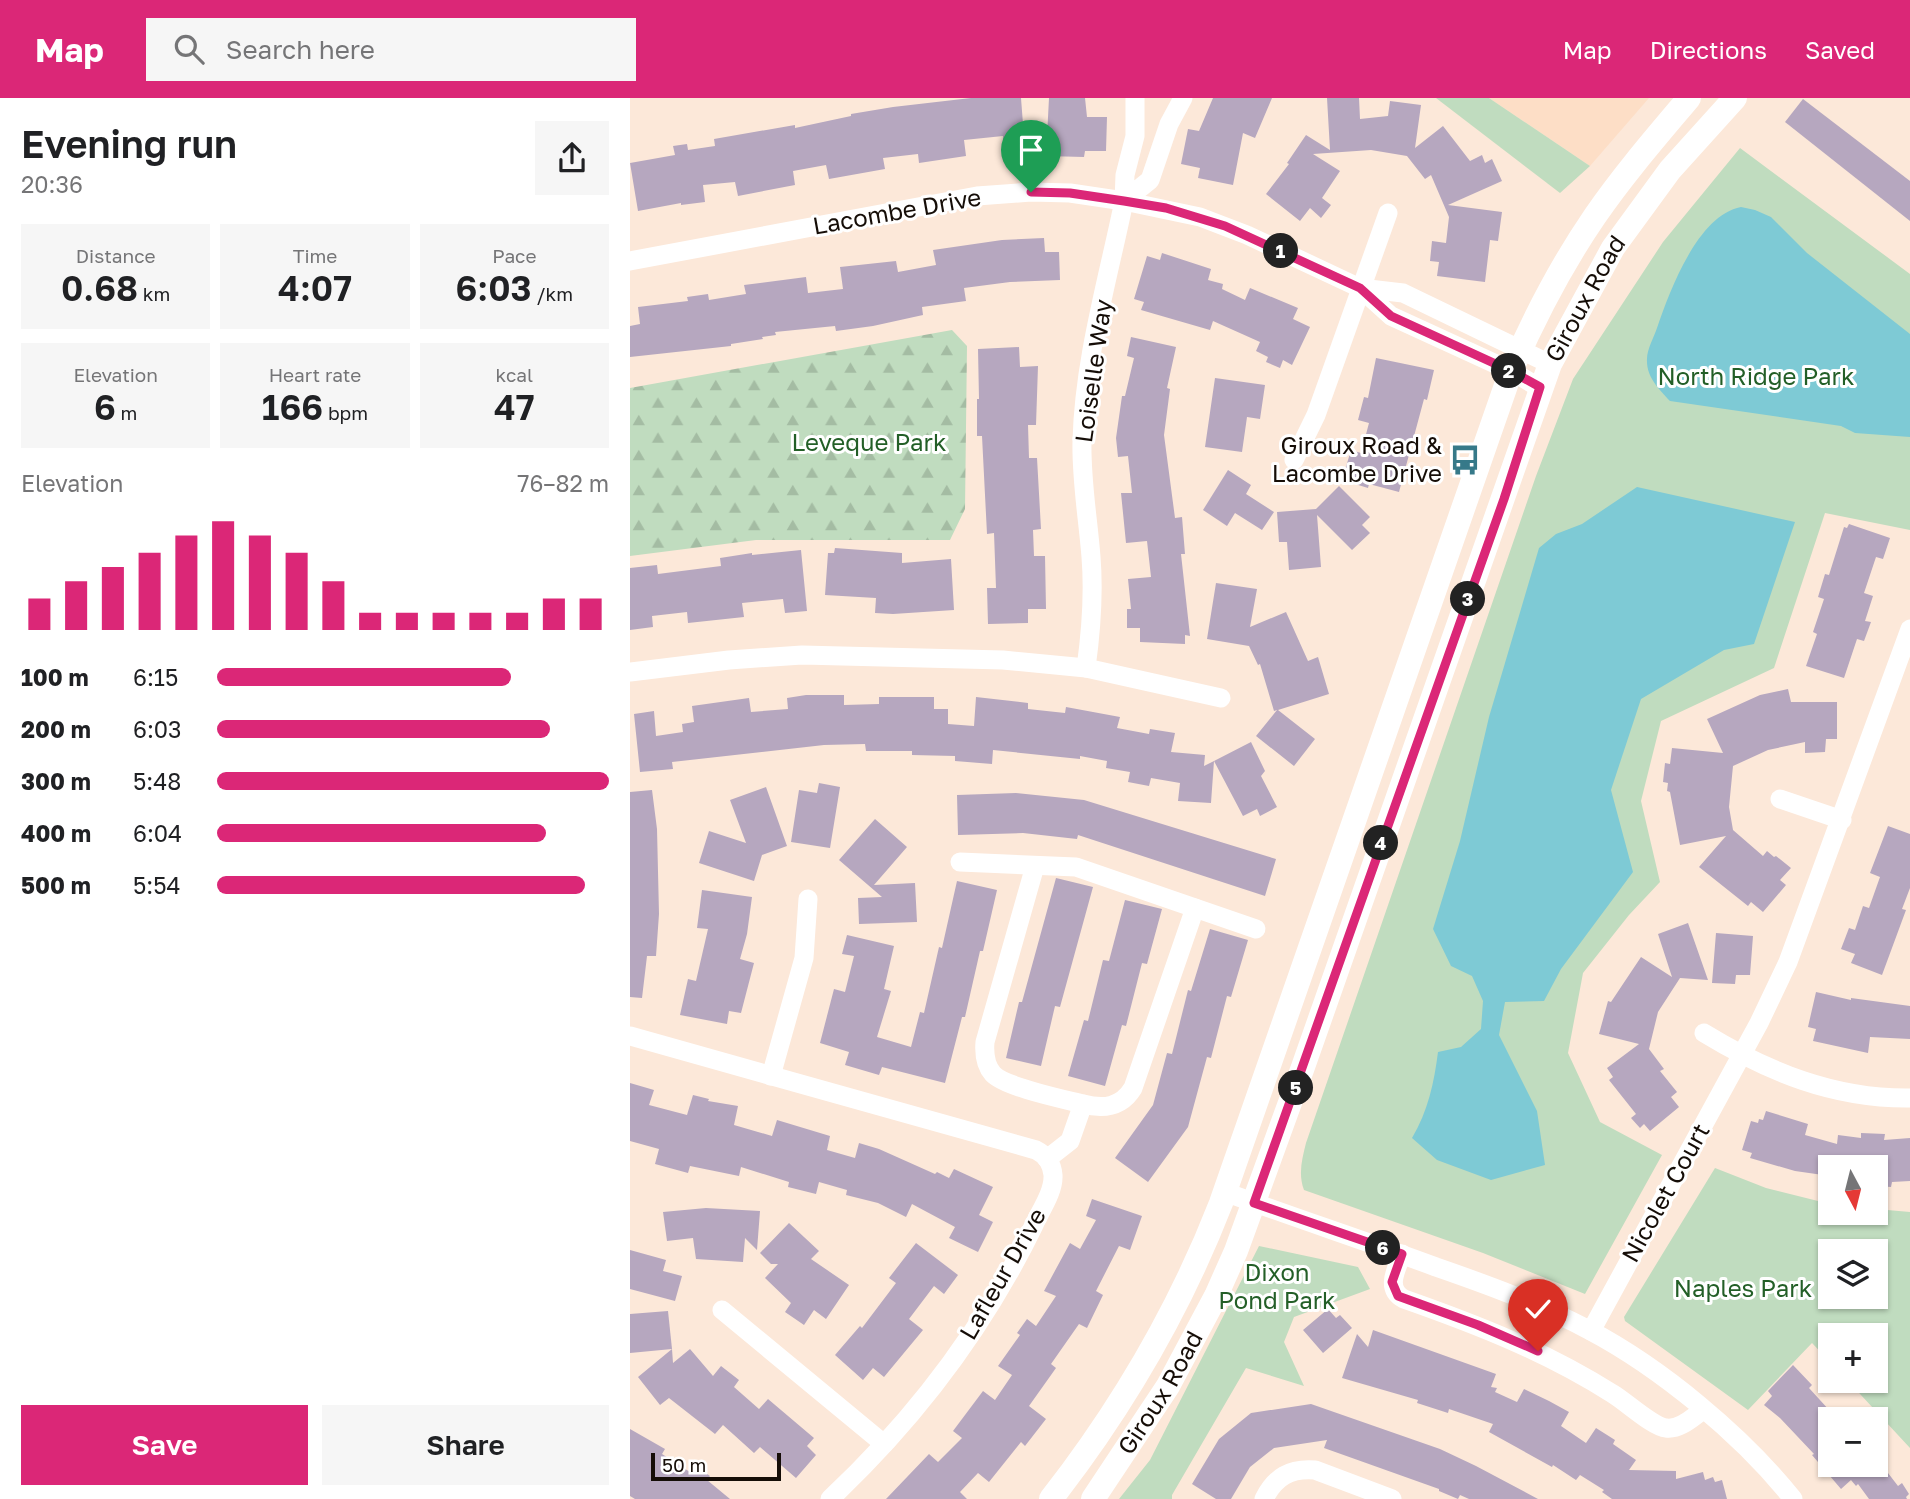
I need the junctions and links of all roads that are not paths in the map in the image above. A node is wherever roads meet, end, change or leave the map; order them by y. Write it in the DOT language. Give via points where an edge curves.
graph roads {
  1 [pos="1135,98"];
  2 [pos="1183,98"];
  3 [pos="1689,98"];
  4 [pos="1735,98"];
  5 [pos="1124,201"];
  6 [pos="1388,213"];
  7 [pos="630,261"];
  8 [pos="1360,288"];
  9 [pos="1521,349"];
  10 [pos="1549,364"];
  11 [pos="1511,371"];
  12 [pos="1540,387"];
  13 [pos="1294,460"];
  14 [pos="1910,629"];
  15 [pos="1086,668"];
  16 [pos="630,672"];
  17 [pos="1221,698"];
  18 [pos="1780,799"];
  19 [pos="1842,820"];
  20 [pos="960,862"];
  21 [pos="1035,866"];
  22 [pos="808,900"];
  23 [pos="1195,908"];
  24 [pos="1256,929"];
  25 [pos="1704,1033"];
  26 [pos="630,1037"];
  27 [pos="1741,1056"];
  28 [pos="771,1076"];
  29 [pos="1910,1098"];
  30 [pos="1083,1104"];
  31 [pos="1047,1160"];
  32 [pos="1225,1192"];
  33 [pos="1254,1203"];
  34 [pos="1402,1254"];
  35 [pos="722,1310"];
  36 [pos="1591,1331"];
  37 [pos="1703,1410"];
  38 [pos="884,1444"];
  39 [pos="830,1499"];
  40 [pos="1051,1499"];
  41 [pos="1093,1499"];
  42 [pos="1264,1499"];
  43 [pos="1392,1499"];
  44 [pos="1793,1499"];
  1 -- 5 [label="street, Loiselle Way" via="1135,136"];
  2 -- 5 [label="street" via="1168,124 1150,180"];
  3 -- 9 [label="main road, Giroux Road" via="1596,214"];
  4 -- 10 [label="main road, Giroux Road" via="1670,170 1613,248"];
  5 -- 7 [label="street, Lacombe Drive" via="1070,193 977,197"];
  5 -- 8 [label="street, Lacombe Drive" via="1225,226"];
  5 -- 15 [label="street, Loiselle Way" via="1091,356 1083,419 1082,465 1092,575"];
  6 -- 8 [label="street"];
  8 -- 9 [label="street, Lacombe Drive" via="1403,293"];
  8 -- 11 [label="street, Lacombe Drive" via="1391,316"];
  8 -- 13 [label="street" via="1316,415"];
  9 -- 10 [label="street, Lacombe Drive"];
  9 -- 11 [label="main road, Giroux Road"];
  10 -- 12 [label="main road, Giroux Road"];
  11 -- 12 [label="street, Lacombe Drive"];
  11 -- 32 [label="main road, Giroux Road"];
  12 -- 33 [label="main road, Giroux Road"];
  14 -- 19 [label="street, Nicolet Court"];
  15 -- 16 [label="street" via="1003,660 802,655"];
  15 -- 17 [label="street"];
  18 -- 19 [label="street"];
  19 -- 27 [label="street, Nicolet Court" via="1788,962"];
  20 -- 21 [label="street"];
  21 -- 23 [label="street" via="1076,867"];
  21 -- 30 [label="street" via="985,1042 985,1059 993,1074 1005,1082"];
  22 -- 28 [label="street" via="804,958"];
  23 -- 24 [label="street"];
  23 -- 30 [label="street" via="1133,1088 1124,1100 1111,1106"];
  25 -- 27 [label="street"];
  26 -- 28 [label="street"];
  27 -- 29 [label="street" via="1825,1088"];
  27 -- 36 [label="street, Nicolet Court"];
  28 -- 31 [label="street" via="1036,1150"];
  30 -- 31 [label="street" via="1070,1141"];
  31 -- 38 [label="street, Lafleur Drive" via="1053,1174 1051,1186 1014,1264 950,1363"];
  32 -- 33 [label="street"];
  32 -- 40 [label="main road, Giroux Road" via="1201,1253 1145,1363"];
  33 -- 34 [label="street"];
  33 -- 41 [label="main road, Giroux Road" via="1195,1338 1143,1427"];
  34 -- 36 [label="street" via="1534,1303"];
  34 -- 37 [label="street" via="1392,1282 1395,1293 1404,1299 1561,1362 1661,1427 1675,1427"];
  35 -- 38 [label="street"];
  36 -- 37 [label="street" via="1657,1373"];
  37 -- 44 [label="street"];
  38 -- 39 [label="street, Lafleur Drive"];
  42 -- 43 [label="street" via="1281,1477 1305,1469"];
}
